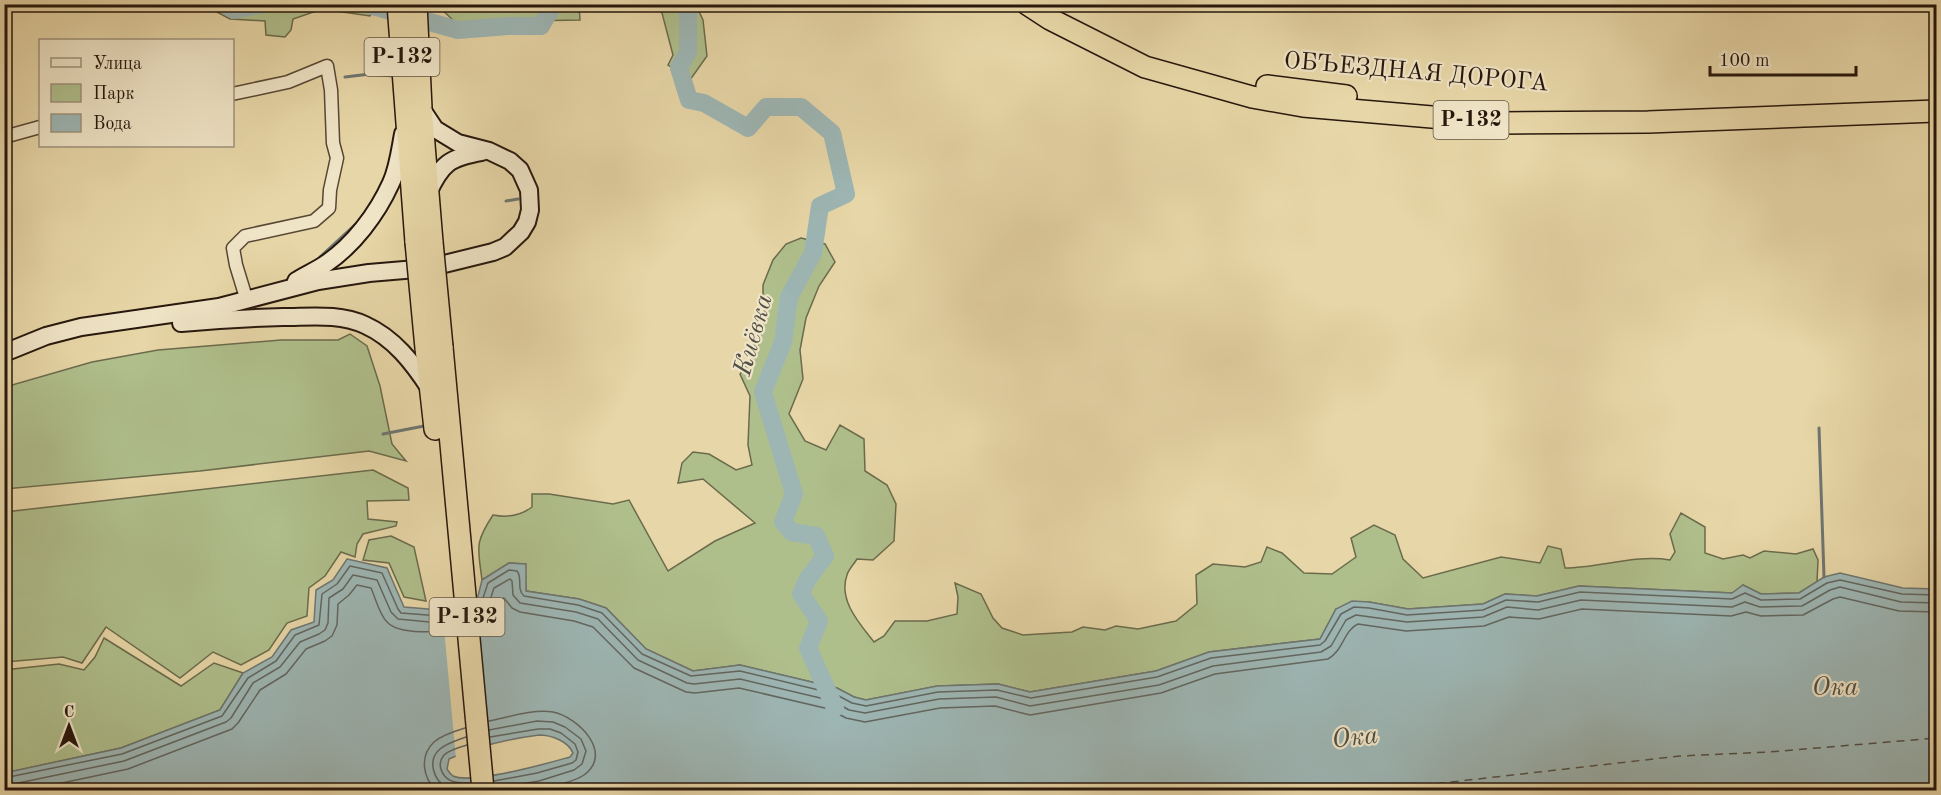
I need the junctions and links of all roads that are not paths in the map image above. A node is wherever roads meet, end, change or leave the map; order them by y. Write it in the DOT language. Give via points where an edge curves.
graph roads {
  1 [pos="398,4"];
  2 [pos="416,4"];
  3 [pos="1027,4"];
  4 [pos="1051,4"];
  5 [pos="234,94"];
  6 [pos="1936,97"];
  7 [pos="414,109"];
  8 [pos="1936,111"];
  9 [pos="39,127"];
  10 [pos="4,137"];
  11 [pos="489,151"];
  12 [pos="428,194"];
  13 [pos="424,242"];
  14 [pos="275,293"];
  15 [pos="247,301"];
  16 [pos="121,322"];
  17 [pos="434,348"];
  18 [pos="4,353"];
  19 [pos="430,389"];
  20 [pos="444,444"];
  21 [pos="469,790"];
  22 [pos="483,790"];
  1 -- 7 [label="highway, Р-132"];
  2 -- 7 [label="highway, Р-132"];
  3 -- 8 [label="highway, ОБЪЕЗДНАЯ ДОРОГА / Р-132" via="1145,67 1252,97 1303,106 1502,123 1648,122"];
  4 -- 6 [label="highway, ОБЪЕЗДНАЯ ДОРОГА / Р-132" via="1150,55 1254,84 1360,98 1504,111"];
  5 -- 15 [label="street" via="288,82 327,66 337,158 329,208 314,222 245,236 233,248"];
  7 -- 11 [label="main road" via="458,143"];
  7 -- 12 [label="highway, Р-132"];
  7 -- 13 [label="highway, Р-132"];
  7 -- 14 [label="main road" via="392,182 366,225 325,264"];
  9 -- 10 [label="street"];
  11 -- 12 [label="main road" via="450,161 436,176"];
  11 -- 14 [label="main road" via="520,170 529,190 527,222 505,247 428,268 318,281"];
  12 -- 13 [label="highway, Р-132"];
  13 -- 17 [label="highway, Р-132, bridge"];
  14 -- 15 [label="main road"];
  15 -- 16 [label="main road"];
  16 -- 18 [label="main road" via="46,336"];
  16 -- 19 [label="main road" via="153,326 227,319 326,316 351,320 396,346"];
  17 -- 19 [label="highway, Р-132"];
  17 -- 20 [label="highway, Р-132"];
  19 -- 20 [label="highway, Р-132"];
  20 -- 21 [label="highway, Р-132"];
  20 -- 22 [label="highway, Р-132"];
}
